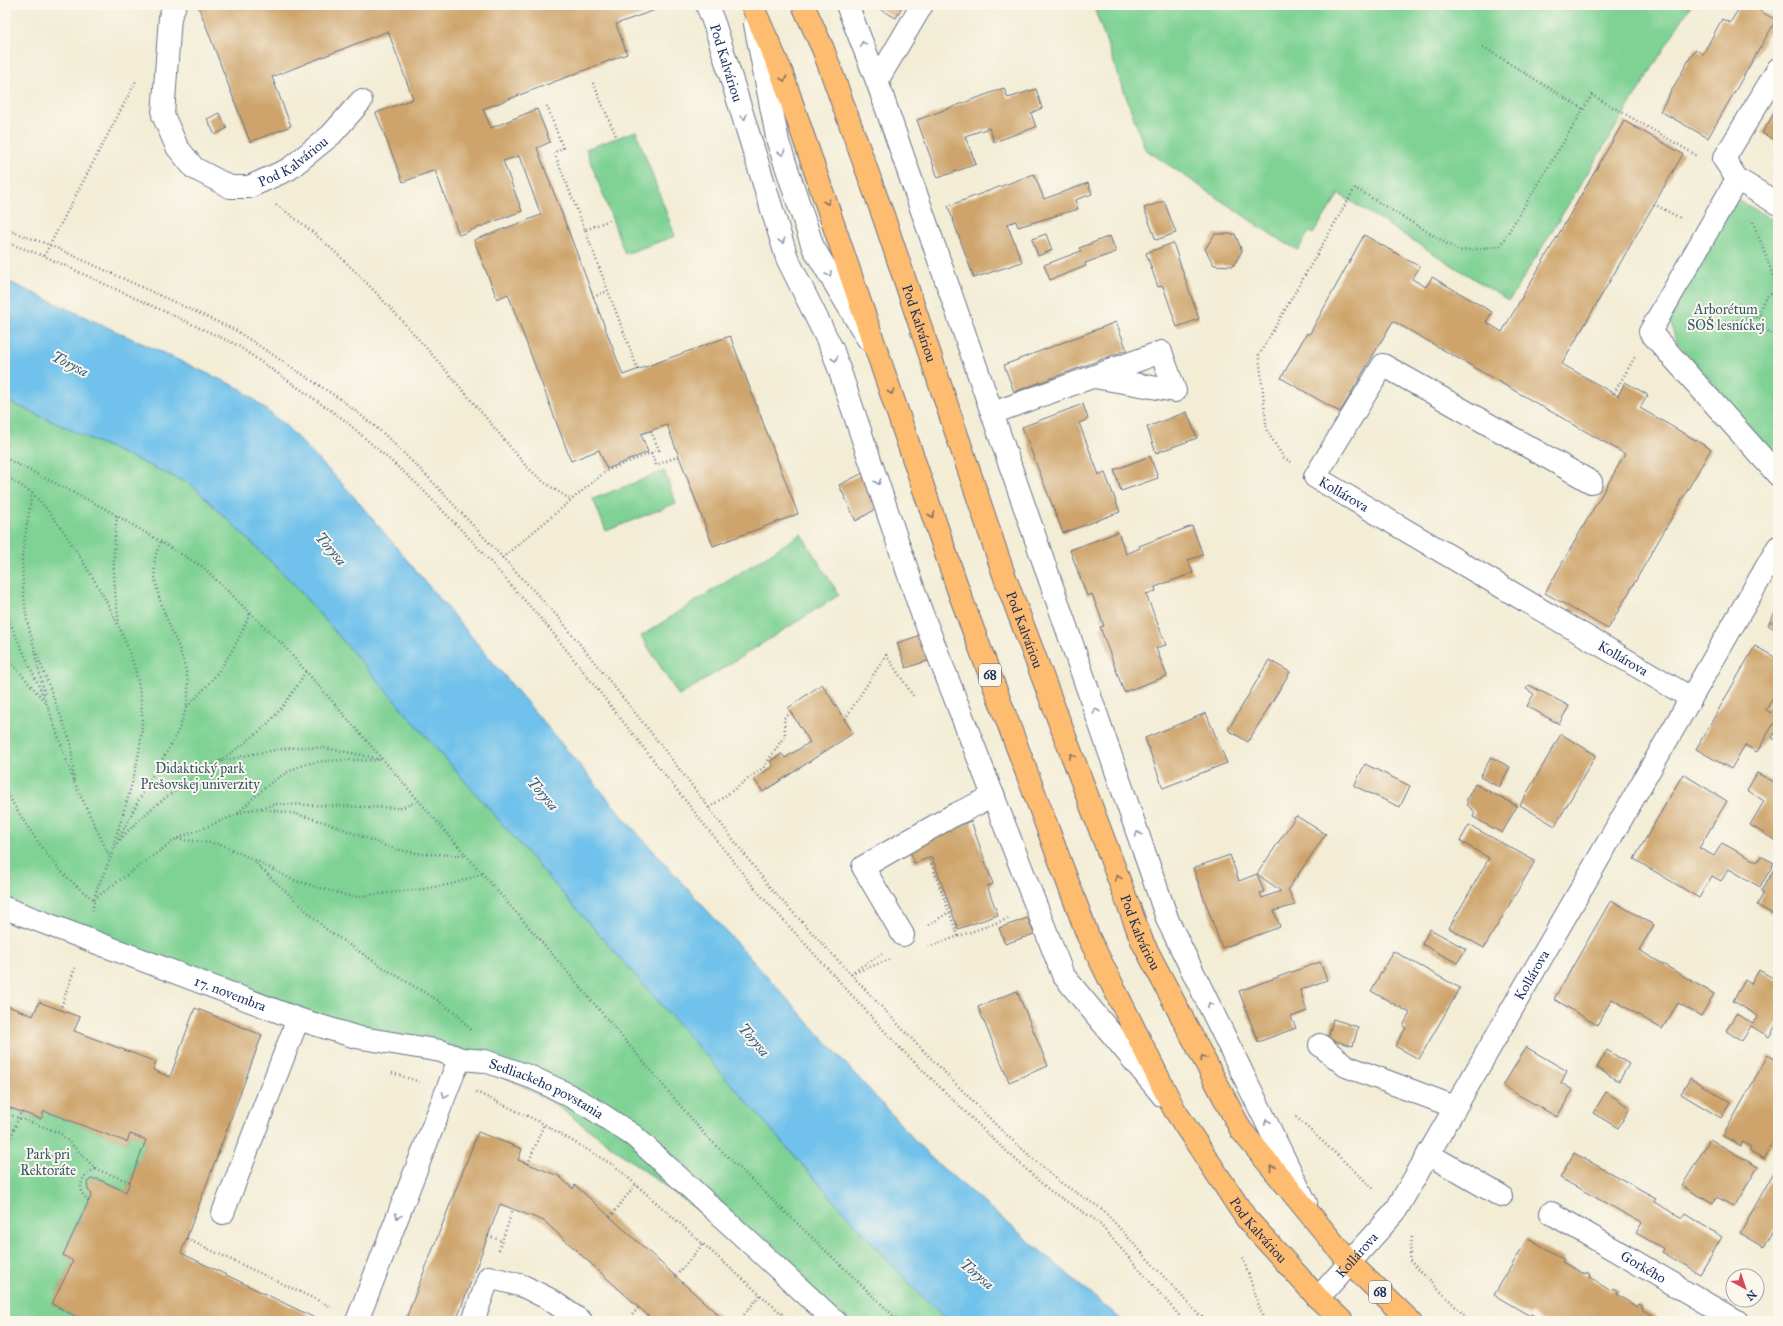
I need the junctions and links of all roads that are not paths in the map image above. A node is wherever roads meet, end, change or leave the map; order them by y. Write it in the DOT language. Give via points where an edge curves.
graph roads {
  1 [pos="175,5"];
  2 [pos="707,5"];
  3 [pos="752,5"];
  4 [pos="803,5"];
  5 [pos="847,5"];
  6 [pos="922,5"];
  7 [pos="1778,69"];
  8 [pos="878,81"];
  9 [pos="362,101"];
  10 [pos="1737,179"];
  11 [pos="1778,204"];
  12 [pos="1094,377"];
  13 [pos="993,413"];
  14 [pos="1778,475"];
  15 [pos="1591,482"];
  16 [pos="1778,547"];
  17 [pos="1691,698"];
  18 [pos="994,796"];
  19 [pos="5,908"];
  20 [pos="895,942"];
  21 [pos="298,1019"];
  22 [pos="1320,1044"];
  23 [pos="461,1059"];
  24 [pos="1455,1106"];
  25 [pos="1174,1109"];
  26 [pos="1428,1154"];
  27 [pos="1501,1196"];
  28 [pos="223,1213"];
  29 [pos="1551,1213"];
  30 [pos="1314,1220"];
  31 [pos="1350,1263"];
  32 [pos="1318,1298"];
  33 [pos="358,1320"];
  34 [pos="473,1321"];
  35 [pos="581,1321"];
  36 [pos="835,1321"];
  37 [pos="1342,1321"];
  38 [pos="1410,1321"];
  39 [pos="1737,1321"];
  1 -- 9 [label="street, Pod Kalváriou" via="170,17 163,116 177,147 194,168 230,187 249,187 289,170 331,135"];
  2 -- 18 [label="street, Pod Kalváriou, one-way" via="788,258 833,351 921,611"];
  3 -- 25 [label="main road, Pod Kalváriou / 68, one-way" via="781,71 960,595 1088,936"];
  30 -- 4 [label="main road, Pod Kalváriou / 68, one-way" via="1241,1130 1142,942 1004,575 884,218 823,48"];
  8 -- 5 [label="street, Pod Kalváriou, one-way"];
  6 -- 8 [label="street"];
  7 -- 10 [label="street" via="1724,159"];
  8 -- 13 [label="street, Pod Kalváriou"];
  10 -- 11 [label="street"];
  10 -- 14 [label="street" via="1650,332"];
  12 -- 13 [label="street"];
  30 -- 13 [label="street, Pod Kalváriou, one-way" via="1168,921"];
  15 -- 17 [label="street, Kollárova" via="1383,365 1315,477"];
  16 -- 17 [label="street, Kollárova"];
  17 -- 24 [label="street, Kollárova"];
  18 -- 20 [label="street" via="952,816 863,867"];
  18 -- 25 [label="street, Pod Kalváriou" via="1063,975"];
  19 -- 21 [label="street, 17. novembra"];
  21 -- 23 [label="street, 17. novembra" via="356,1038 441,1051"];
  21 -- 28 [label="street"];
  22 -- 24 [label="street" via="1346,1066"];
  23 -- 33 [label="street, one-way"];
  23 -- 36 [label="street, Sedliackeho povstania" via="485,1060 561,1091 634,1136"];
  24 -- 26 [label="street, Kollárova"];
  25 -- 32 [label="main road, Pod Kalváriou / 68" via="1246,1218"];
  26 -- 27 [label="street"];
  26 -- 31 [label="street, Kollárova" via="1395,1212"];
  29 -- 39 [label="street, Gorkého"];
  30 -- 31 [label="main road, Pod Kalváriou / 68"];
  31 -- 32 [label="street, Kollárova"];
  31 -- 38 [label="main road, Pod Kalváriou / 68"];
  32 -- 37 [label="main road, Pod Kalváriou / 68"];
  34 -- 35 [label="street" via="489,1277 523,1286 549,1299"];
}
